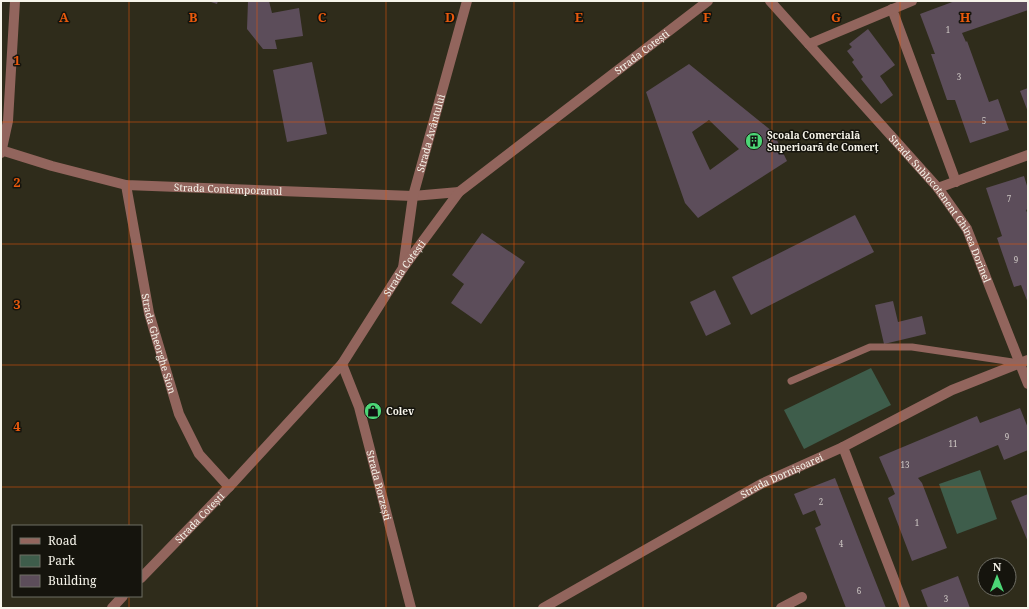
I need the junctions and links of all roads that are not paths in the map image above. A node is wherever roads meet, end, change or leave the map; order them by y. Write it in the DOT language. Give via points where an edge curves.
graph roads {
  1 [pos="15,1"];
  2 [pos="467,1"];
  3 [pos="708,1"];
  4 [pos="770,1"];
  5 [pos="912,1"];
  6 [pos="892,9"];
  7 [pos="809,44"];
  8 [pos="1,151"];
  9 [pos="1028,155"];
  10 [pos="956,182"];
  11 [pos="126,185"];
  12 [pos="938,188"];
  13 [pos="459,192"];
  14 [pos="413,196"];
  15 [pos="403,268"];
  16 [pos="1024,361"];
  17 [pos="342,364"];
  18 [pos="791,380"];
  19 [pos="1028,384"];
  20 [pos="843,447"];
  21 [pos="229,487"];
  22 [pos="142,577"];
  23 [pos="122,597"];
  24 [pos="802,597"];
  25 [pos="112,608"];
  26 [pos="411,608"];
  27 [pos="543,608"];
  28 [pos="781,608"];
  29 [pos="905,608"];
  1 -- 8 [label="street" via="8,122"];
  2 -- 14 [label="street, Strada Avântului"];
  3 -- 13 [label="street, Strada Cotești"];
  4 -- 7 [label="street, Strada Sublocotenent Ghinea Dorinel"];
  5 -- 6 [label="street"];
  6 -- 7 [label="street"];
  6 -- 10 [label="street"];
  7 -- 12 [label="street, Strada Sublocotenent Ghinea Dorinel"];
  8 -- 11 [label="street, Strada Contemporanul"];
  9 -- 10 [label="street"];
  10 -- 12 [label="street"];
  11 -- 14 [label="street, Strada Contemporanul"];
  11 -- 21 [label="street, Strada Gheorghe Sion" via="149,313 179,414 199,454"];
  12 -- 16 [label="street, Strada Sublocotenent Ghinea Dorinel" via="967,229"];
  13 -- 14 [label="street, Strada Contemporanul"];
  13 -- 15 [label="street, Strada Cotești"];
  14 -- 15 [label="street, Strada Avântului"];
  15 -- 17 [label="street, Strada Cotești"];
  16 -- 18 [label="lane" via="912,347 870,347"];
  16 -- 19 [label="street, Strada Sublocotenent Ghinea Dorinel"];
  16 -- 20 [label="street, Strada Dornișoarei" via="952,390"];
  17 -- 21 [label="street, Strada Cotești"];
  17 -- 26 [label="street, Strada Borzești" via="359,406"];
  20 -- 27 [label="street, Strada Dornișoarei" via="761,484"];
  20 -- 29 [label="street"];
  21 -- 22 [label="street, Strada Cotești"];
  23 -- 25 [label="street"];
  24 -- 28 [label="street"];
}
